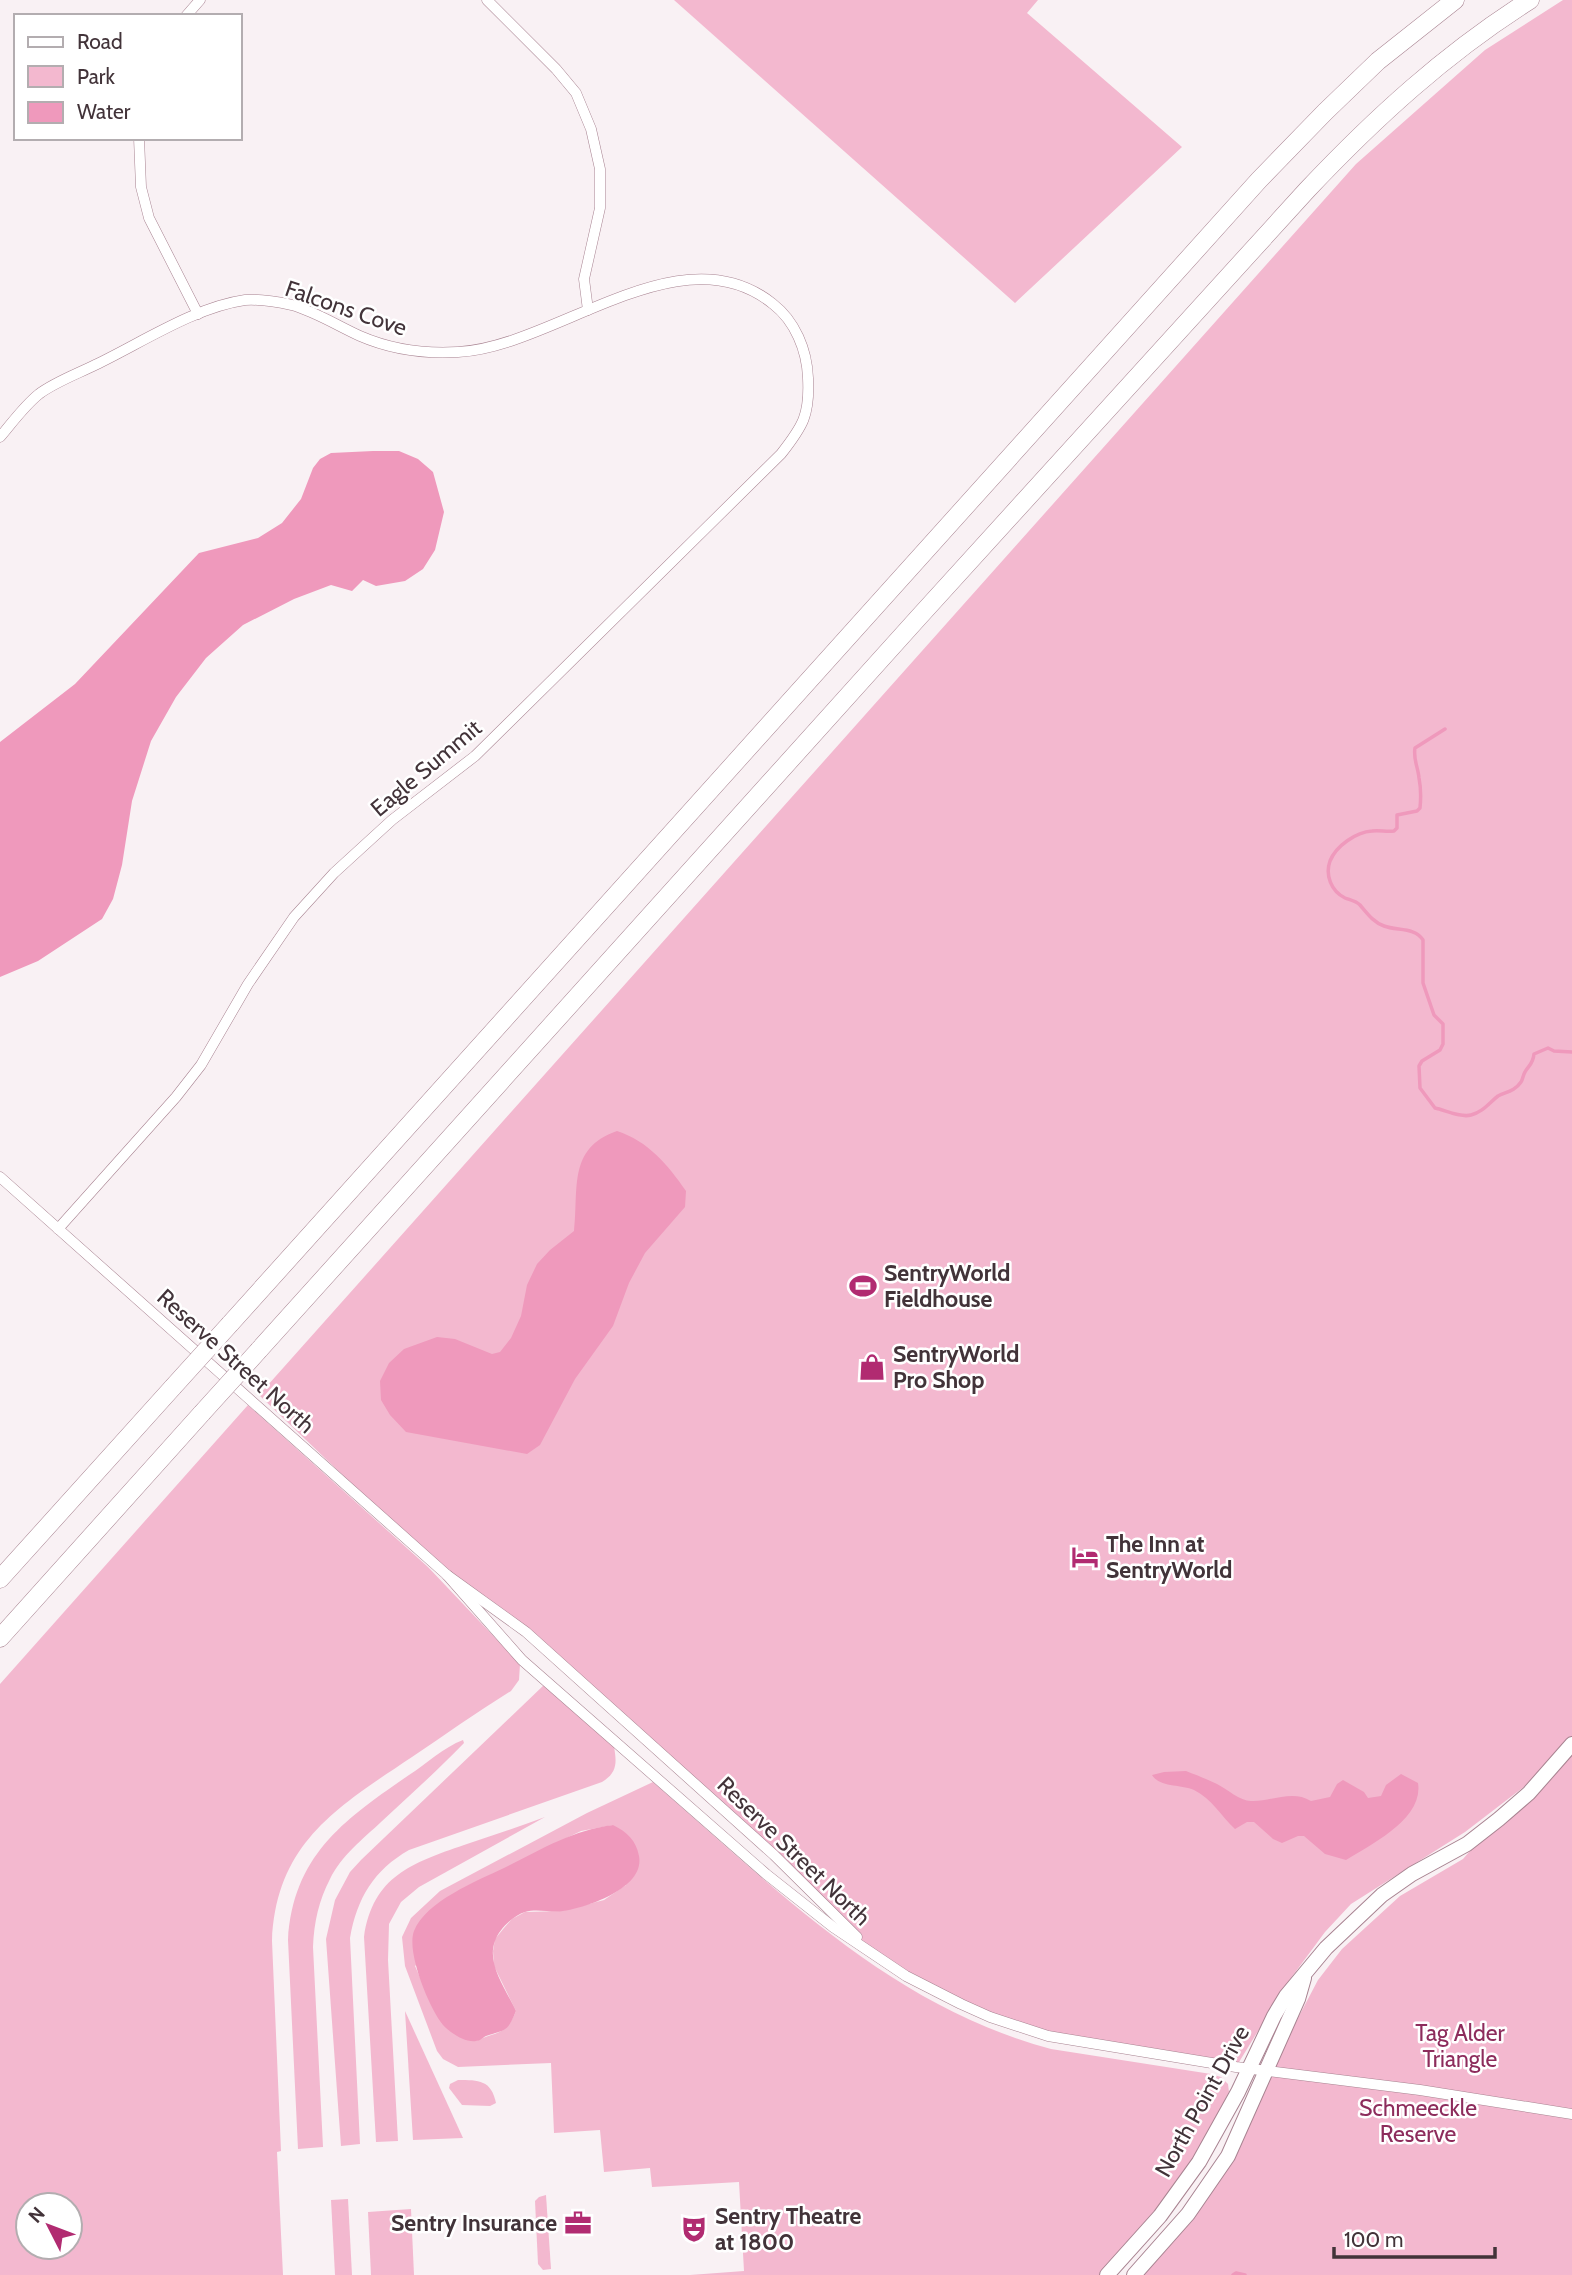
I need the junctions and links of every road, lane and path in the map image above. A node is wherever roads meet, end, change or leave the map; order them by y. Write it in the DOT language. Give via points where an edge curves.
graph roads {
  1 [pos="200,0"];
  2 [pos="487,0"];
  3 [pos="1455,0"];
  4 [pos="1530,0"];
  5 [pos="188,14"];
  6 [pos="139,140"];
  7 [pos="588,310"];
  8 [pos="198,314"];
  9 [pos="802,349"];
  10 [pos="0,438"];
  11 [pos="0,1177"];
  12 [pos="58,1229"];
  13 [pos="447,1575"];
  14 [pos="0,1579"];
  15 [pos="26,1609"];
  16 [pos="0,1638"];
  17 [pos="0,1654"];
  18 [pos="1572,1744"];
  19 [pos="872,1952"];
  20 [pos="1304,1977"];
  21 [pos="1250,2069"];
  22 [pos="1266,2071"];
  23 [pos="1572,2114"];
  24 [pos="1107,2275"];
  25 [pos="1134,2275"];
  1 -- 5 [label="street"];
  2 -- 7 [label="street" via="576,93 591,128 600,169 600,208 584,279"];
  3 -- 14 [label="highway, bridge" via="1378,61 1259,180"];
  4 -- 15 [label="highway, bridge" via="1458,49 1359,134"];
  6 -- 8 [label="street" via="141,187 149,218"];
  7 -- 8 [label="street, Falcons Cove" via="491,348 427,353 376,342 318,315 274,302 244,300"];
  7 -- 9 [label="street, Falcons Cove" via="668,284 722,279 745,287 782,311"];
  8 -- 10 [label="street, Falcons Cove" via="39,394"];
  9 -- 12 [label="street, Eagle Summit" via="808,405 801,429 780,454 475,756 392,820 334,873 294,918 248,984 201,1065"];
  11 -- 12 [label="street, Reserve Street North"];
  12 -- 13 [label="street, Reserve Street North"];
  13 -- 19 [label="street, Reserve Street North" via="526,1632 774,1855"];
  13 -- 19 [label="street, Reserve Street North" via="543,1679 774,1881"];
  15 -- 16 [label="highway"];
  15 -- 17 [label="highway" via="22,1629"];
  18 -- 20 [label="street, North Point Drive" via="1499,1819 1412,1874 1361,1913"];
  19 -- 21 [label="street" via="941,1994 1018,2027 1048,2036"];
  20 -- 21 [label="street, North Point Drive" via="1286,1996"];
  20 -- 22 [label="street, North Point Drive"];
  21 -- 22 [label="street"];
  21 -- 24 [label="street, North Point Drive" via="1185,2184"];
  22 -- 23 [label="street"];
  22 -- 25 [label="street, North Point Drive" via="1211,2183"];
}
